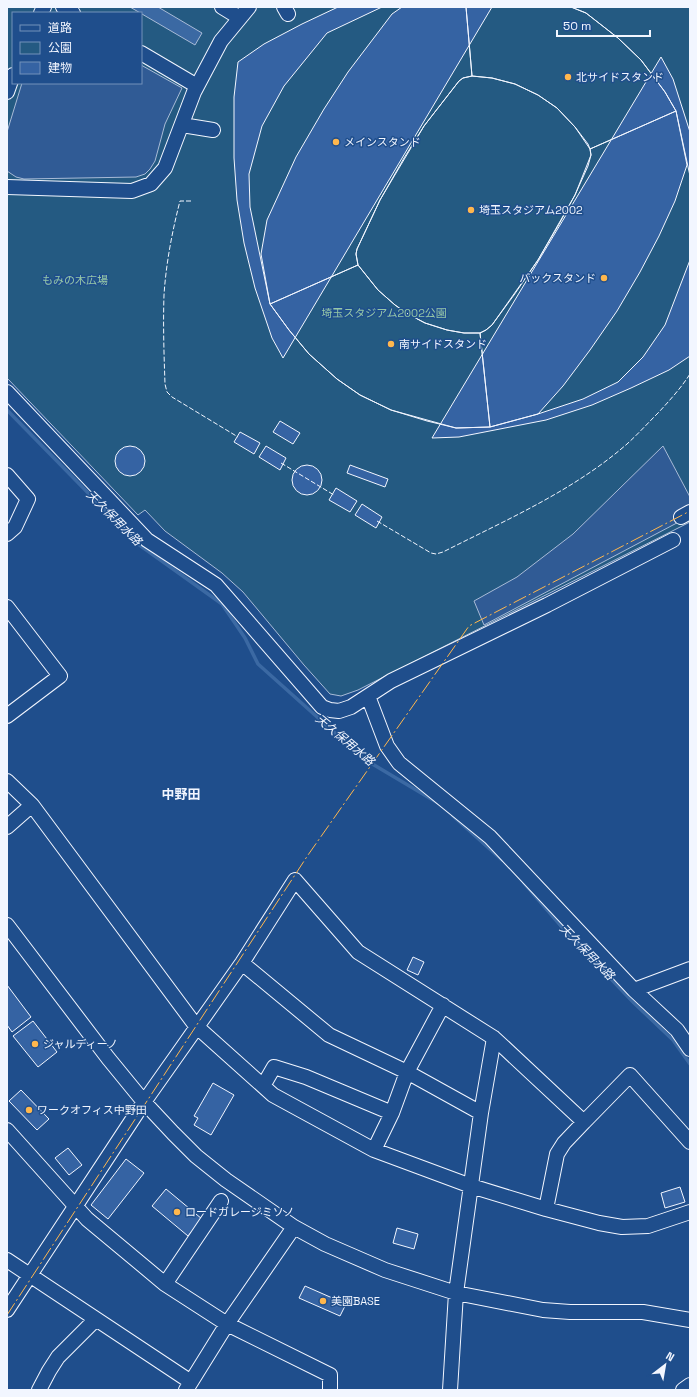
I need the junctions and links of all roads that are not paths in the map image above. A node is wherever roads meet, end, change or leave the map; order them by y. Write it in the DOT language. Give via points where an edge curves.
graph roads {
  1 [pos="222,7"];
  2 [pos="249,7"];
  3 [pos="240,18"];
  4 [pos="142,54"];
  5 [pos="12,78"];
  6 [pos="197,86"];
  7 [pos="7,92"];
  8 [pos="182,126"];
  9 [pos="213,130"];
  10 [pos="7,187"];
  11 [pos="7,392"];
  12 [pos="7,475"];
  13 [pos="7,534"];
  14 [pos="673,540"];
  15 [pos="7,607"];
  16 [pos="368,696"];
  17 [pos="7,716"];
  18 [pos="7,781"];
  19 [pos="32,805"];
  20 [pos="7,827"];
  21 [pos="7,925"];
  22 [pos="242,963"];
  23 [pos="690,969"];
  24 [pos="634,990"];
  25 [pos="443,1005"];
  26 [pos="196,1026"];
  27 [pos="494,1038"];
  28 [pos="690,1049"];
  29 [pos="407,1072"];
  30 [pos="263,1086"];
  31 [pos="144,1102"];
  32 [pos="392,1113"];
  33 [pos="481,1113"];
  34 [pos="584,1122"];
  35 [pos="7,1130"];
  36 [pos="690,1142"];
  37 [pos="374,1150"];
  38 [pos="471,1186"];
  39 [pos="221,1201"];
  40 [pos="76,1206"];
  41 [pos="546,1209"];
  42 [pos="690,1212"];
  43 [pos="294,1227"];
  44 [pos="7,1260"];
  45 [pos="30,1276"];
  46 [pos="165,1284"];
  47 [pos="456,1293"];
  48 [pos="7,1310"];
  49 [pos="96,1319"];
  50 [pos="690,1320"];
  51 [pos="226,1324"];
  52 [pos="690,1385"];
  53 [pos="188,1386"];
  54 [pos="39,1390"];
  55 [pos="330,1390"];
  56 [pos="450,1390"];
  57 [pos="684,1390"];
  1 -- 3 [label="street"];
  2 -- 3 [label="street"];
  3 -- 6 [label="street" via="221,41"];
  4 -- 6 [label="street"];
  5 -- 7 [label="street"];
  6 -- 8 [label="street"];
  8 -- 9 [label="street"];
  8 -- 10 [label="street" via="165,168 151,184 139,189 132,191"];
  11 -- 16 [label="street" via="147,540 216,585 322,707 339,711"];
  12 -- 13 [label="street" via="28,499 15,527"];
  14 -- 16 [label="street" via="391,681"];
  15 -- 17 [label="street" via="60,676"];
  16 -- 24 [label="street" via="387,746 399,763 490,837"];
  18 -- 19 [label="street"];
  19 -- 20 [label="street"];
  19 -- 26 [label="street"];
  21 -- 31 [label="street"];
  22 -- 25 [label="street" via="295,880 358,952"];
  22 -- 26 [label="street"];
  22 -- 29 [label="street" via="329,1035"];
  23 -- 24 [label="street"];
  24 -- 28 [label="street" via="677,1030"];
  25 -- 27 [label="street"];
  25 -- 29 [label="street"];
  26 -- 30 [label="street"];
  26 -- 31 [label="street"];
  27 -- 33 [label="street"];
  27 -- 34 [label="street"];
  29 -- 32 [label="street"];
  29 -- 33 [label="street"];
  30 -- 32 [label="street" via="274,1067"];
  30 -- 37 [label="street" via="273,1095"];
  31 -- 40 [label="street"];
  31 -- 43 [label="street" via="196,1156"];
  32 -- 37 [label="street"];
  33 -- 38 [label="street"];
  34 -- 36 [label="street" via="630,1075"];
  34 -- 41 [label="street" via="557,1154"];
  35 -- 40 [label="street"];
  37 -- 38 [label="street"];
  38 -- 41 [label="street"];
  38 -- 47 [label="street"];
  39 -- 46 [label="street"];
  40 -- 45 [label="street"];
  40 -- 46 [label="street" via="87,1219"];
  41 -- 42 [label="street" via="622,1228 648,1226"];
  43 -- 47 [label="street" via="325,1244 385,1270"];
  43 -- 51 [label="street"];
  44 -- 45 [label="street"];
  45 -- 48 [label="street"];
  45 -- 49 [label="street"];
  46 -- 51 [label="street"];
  47 -- 50 [label="street" via="543,1310 643,1312"];
  47 -- 56 [label="street"];
  49 -- 53 [label="street"];
  49 -- 54 [label="street" via="58,1357"];
  51 -- 53 [label="street"];
  51 -- 55 [label="street" via="330,1376"];
  52 -- 57 [label="street"];
}
